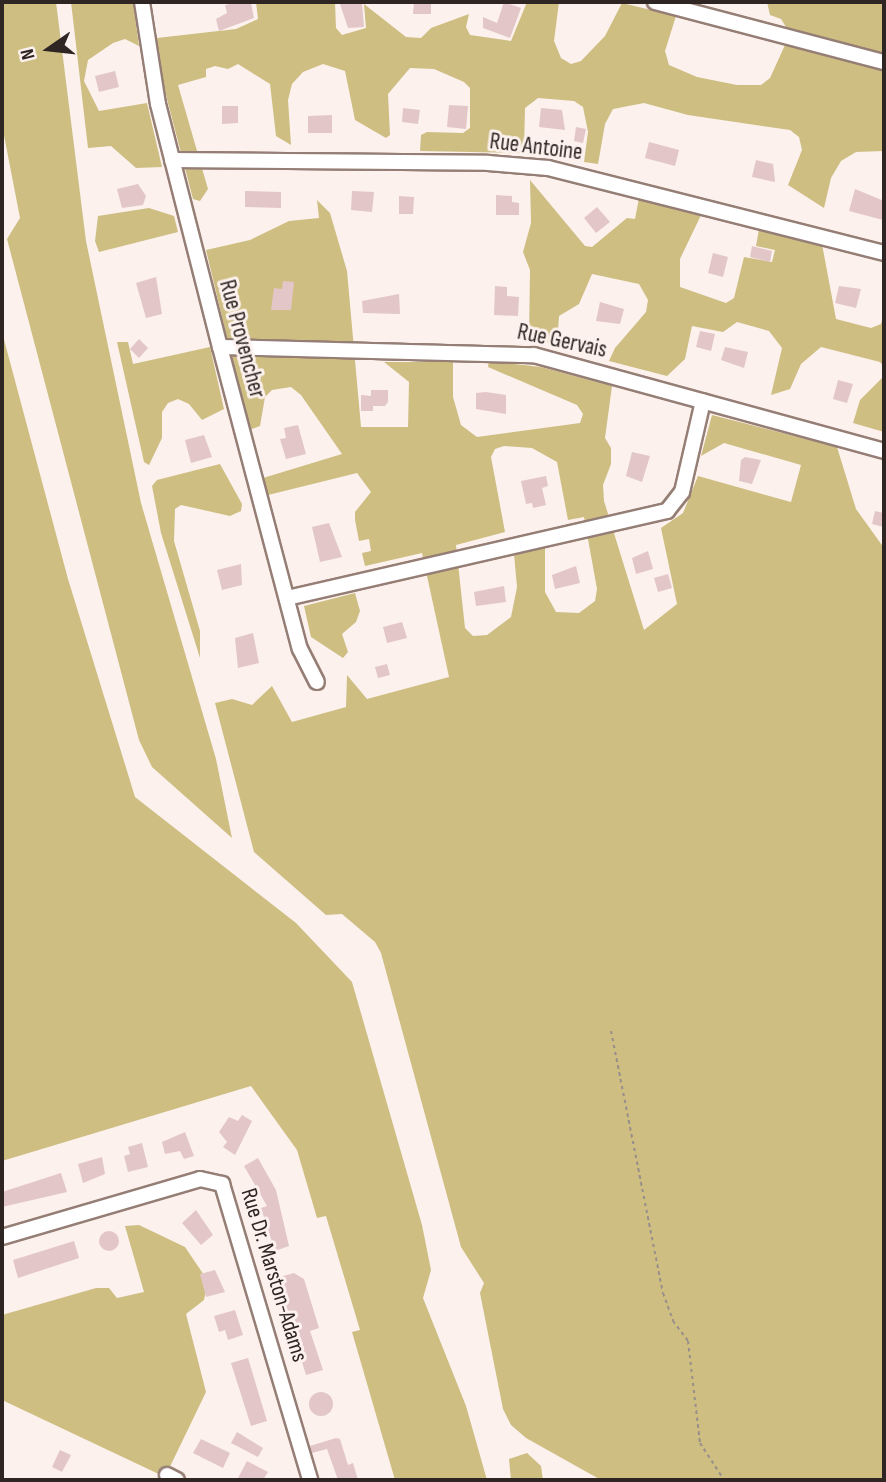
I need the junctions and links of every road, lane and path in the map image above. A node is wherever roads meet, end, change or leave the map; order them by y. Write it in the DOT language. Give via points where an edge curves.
graph roads {
  1 [pos="142,2"];
  2 [pos="654,2"];
  3 [pos="884,62"];
  4 [pos="172,160"];
  5 [pos="884,253"];
  6 [pos="220,347"];
  7 [pos="703,401"];
  8 [pos="884,451"];
  9 [pos="286,598"];
  10 [pos="317,682"];
  11 [pos="611,1031"];
  12 [pos="2,1237"];
  13 [pos="310,1480"];
  14 [pos="724,1480"];
  1 -- 4 [label="street, Rue Provencher" via="151,69"];
  2 -- 3 [label="street"];
  4 -- 5 [label="street, Rue Antoine" via="538,167"];
  4 -- 6 [label="street, Rue Provencher"];
  6 -- 7 [label="street, Rue Gervais" via="515,352 553,358"];
  6 -- 9 [label="street, Rue Provencher"];
  7 -- 8 [label="street, Rue Gervais"];
  7 -- 9 [label="street" via="682,492 674,506 660,514"];
  9 -- 10 [label="street, Rue Provencher" via="304,662"];
  11 -- 14 [label="path" via="663,1293 673,1321 688,1340 698,1434"];
  12 -- 13 [label="street, Rue Dr. Marston-Adams" via="200,1179 222,1184"];
}
